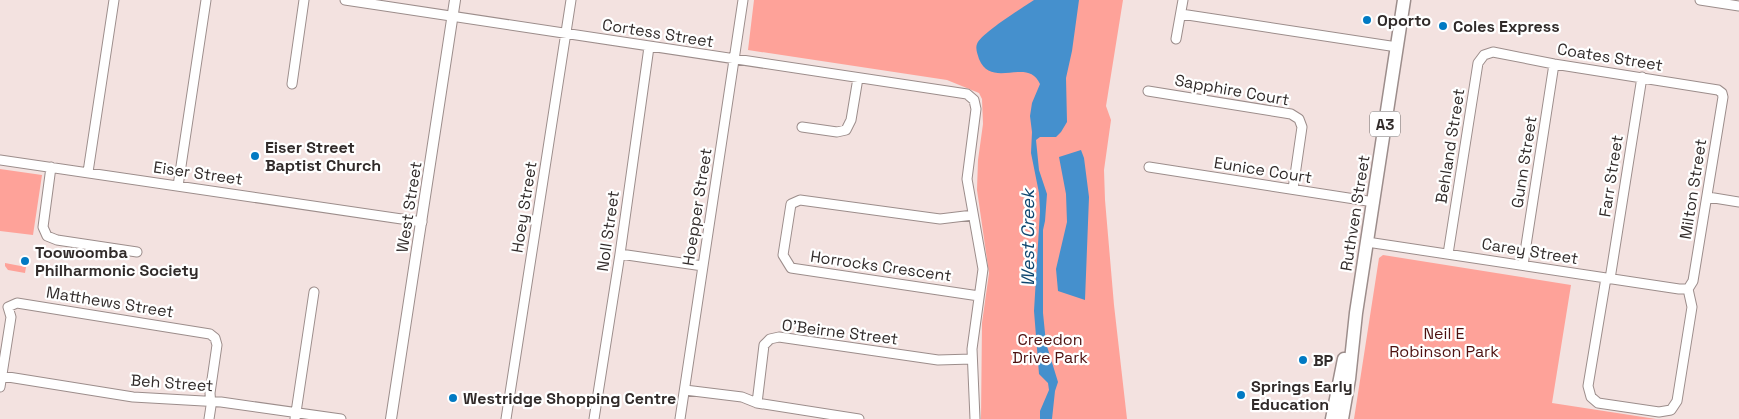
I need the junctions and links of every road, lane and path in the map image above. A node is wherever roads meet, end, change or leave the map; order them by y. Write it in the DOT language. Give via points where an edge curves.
graph roads {
  1 [pos="114,0"];
  2 [pos="206,0"];
  3 [pos="304,0"];
  4 [pos="345,0"];
  5 [pos="455,0"];
  6 [pos="571,0"];
  7 [pos="743,0"];
  8 [pos="1183,0"];
  9 [pos="1404,0"];
  10 [pos="1700,0"];
  11 [pos="1739,6"];
  12 [pos="1181,14"];
  13 [pos="452,16"];
  14 [pos="565,34"];
  15 [pos="1176,39"];
  16 [pos="649,47"];
  17 [pos="1397,47"];
  18 [pos="1493,52"];
  19 [pos="734,59"];
  20 [pos="1554,64"];
  21 [pos="1642,77"];
  22 [pos="858,78"];
  23 [pos="292,84"];
  24 [pos="1148,91"];
  25 [pos="1722,93"];
  26 [pos="802,127"];
  27 [pos="0,160"];
  28 [pos="51,167"];
  29 [pos="1148,167"];
  30 [pos="88,172"];
  31 [pos="178,186"];
  32 [pos="1293,189"];
  33 [pos="1708,197"];
  34 [pos="1374,202"];
  35 [pos="1739,202"];
  36 [pos="973,215"];
  37 [pos="422,222"];
  38 [pos="1367,242"];
  39 [pos="137,252"];
  40 [pos="620,254"];
  41 [pos="1448,254"];
  42 [pos="1523,265"];
  43 [pos="703,266"];
  44 [pos="1608,278"];
  45 [pos="1688,289"];
  46 [pos="314,292"];
  47 [pos="979,296"];
  48 [pos="4,305"];
  49 [pos="1356,313"];
  50 [pos="972,359"];
  51 [pos="2,376"];
  52 [pos="0,387"];
  53 [pos="685,390"];
  54 [pos="210,401"];
  55 [pos="757,403"];
  56 [pos="295,416"];
  57 [pos="209,419"];
  58 [pos="341,419"];
  59 [pos="391,419"];
  60 [pos="506,419"];
  61 [pos="594,419"];
  62 [pos="680,419"];
  63 [pos="859,419"];
  64 [pos="975,419"];
  65 [pos="1332,419"];
  66 [pos="1342,419"];
  1 -- 30 [label="street"];
  2 -- 31 [label="street"];
  3 -- 23 [label="street"];
  4 -- 13 [label="street, Cortess Street"];
  5 -- 13 [label="main road, West Street"];
  6 -- 14 [label="street, Hoey Street"];
  7 -- 19 [label="street, Hoepper Street"];
  8 -- 12 [label="street"];
  9 -- 17 [label="highway, Ruthven Street / A3"];
  10 -- 11 [label="street"];
  12 -- 15 [label="street"];
  12 -- 17 [label="street"];
  13 -- 14 [label="street, Cortess Street"];
  13 -- 37 [label="main road, West Street"];
  14 -- 16 [label="street, Cortess Street"];
  14 -- 60 [label="street, Hoey Street"];
  16 -- 19 [label="street, Cortess Street"];
  16 -- 40 [label="street, Noll Street"];
  17 -- 34 [label="highway, Ruthven Street / A3"];
  18 -- 20 [label="street, Coates Street"];
  18 -- 41 [label="street, Behland Street" via="1484,55 1478,64"];
  19 -- 22 [label="street, Cortess Street"];
  19 -- 43 [label="street, Hoepper Street"];
  20 -- 21 [label="street, Coates Street"];
  20 -- 42 [label="street, Gunn Street"];
  21 -- 25 [label="street, Coates Street"];
  21 -- 44 [label="street, Farr Street"];
  22 -- 26 [label="street" via="851,120 846,130 837,132"];
  22 -- 36 [label="street, Cortess Street" via="967,94 974,100 976,109 967,179"];
  24 -- 32 [label="street, Sapphire Court" via="1291,114 1299,119 1302,127"];
  25 -- 33 [label="street, Milton Street"];
  27 -- 28 [label="street, Eiser Street"];
  28 -- 30 [label="street, Eiser Street"];
  28 -- 39 [label="street" via="43,227 47,236"];
  29 -- 32 [label="street, Eunice Court"];
  30 -- 31 [label="street, Eiser Street"];
  31 -- 37 [label="street, Eiser Street"];
  32 -- 34 [label="street, Eunice Court"];
  33 -- 35 [label="street"];
  33 -- 45 [label="street, Milton Street" via="1693,281"];
  34 -- 38 [label="highway, Ruthven Street / A3"];
  36 -- 47 [label="street" via="982,269"];
  36 -- 47 [label="street, Horrocks Crescent" via="940,219 800,200 791,204 783,255 791,268"];
  37 -- 59 [label="main road, West Street"];
  38 -- 41 [label="street, Carey Street"];
  38 -- 49 [label="highway, Ruthven Street / A3"];
  40 -- 43 [label="street"];
  40 -- 61 [label="street, Noll Street"];
  41 -- 42 [label="street, Carey Street"];
  42 -- 44 [label="street, Carey Street"];
  43 -- 53 [label="street, Hoepper Street"];
  44 -- 45 [label="street, Carey Street"];
  44 -- 45 [label="street, Farr Street" via="1588,386 1591,397 1598,403 1659,412 1671,410 1677,400 1692,306"];
  46 -- 56 [label="street"];
  47 -- 50 [label="street"];
  48 -- 51 [label="street" via="11,317"];
  48 -- 54 [label="street, Matthews Street" via="17,303 210,334 217,345"];
  49 -- 65 [label="highway, Ruthven Street / A3"];
  49 -- 66 [label="highway, Ruthven Street / A3"];
  50 -- 55 [label="street, O'Beirne Street" via="938,360 779,337 764,345"];
  50 -- 64 [label="street"];
  51 -- 52 [label="street"];
  51 -- 54 [label="street, Beh Street" via="145,398"];
  53 -- 55 [label="street" via="742,397"];
  53 -- 62 [label="street, Hoepper Street"];
  54 -- 56 [label="street, Beh Street"];
  54 -- 57 [label="street"];
  55 -- 63 [label="street"];
  56 -- 58 [label="street, Beh Street"];
}
